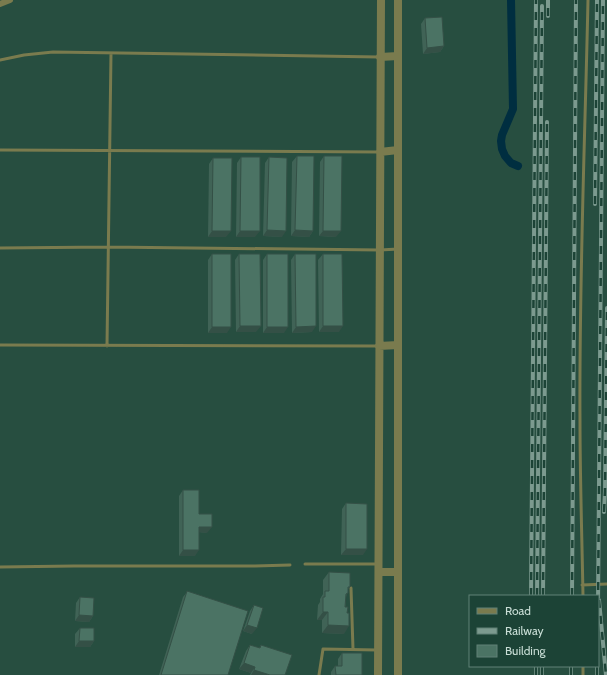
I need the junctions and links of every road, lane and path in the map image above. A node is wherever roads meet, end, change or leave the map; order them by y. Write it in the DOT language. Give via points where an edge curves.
graph roads {
  1 [pos="10,0"];
  2 [pos="380,0"];
  3 [pos="398,0"];
  4 [pos="588,0"];
  5 [pos="0,4"];
  6 [pos="111,53"];
  7 [pos="398,56"];
  8 [pos="380,57"];
  9 [pos="0,60"];
  10 [pos="0,150"];
  11 [pos="109,150"];
  12 [pos="398,150"];
  13 [pos="380,152"];
  14 [pos="108,247"];
  15 [pos="0,248"];
  16 [pos="398,249"];
  17 [pos="380,250"];
  18 [pos="0,345"];
  19 [pos="398,345"];
  20 [pos="107,346"];
  21 [pos="380,346"];
  22 [pos="304,564"];
  23 [pos="290,565"];
  24 [pos="0,567"];
  25 [pos="379,568"];
  26 [pos="398,572"];
  27 [pos="607,584"];
  28 [pos="582,585"];
  29 [pos="351,588"];
  30 [pos="582,595"];
  31 [pos="354,649"];
  32 [pos="378,650"];
  33 [pos="319,675"];
  34 [pos="378,675"];
  35 [pos="398,675"];
  1 -- 5 [label="street"];
  2 -- 8 [label="street"];
  3 -- 7 [label="street"];
  4 -- 28 [label="lane" via="580,389"];
  6 -- 8 [label="lane"];
  6 -- 9 [label="lane" via="54,52"];
  6 -- 11 [label="lane"];
  7 -- 8 [label="street"];
  7 -- 12 [label="street"];
  8 -- 13 [label="street"];
  10 -- 11 [label="lane"];
  11 -- 13 [label="lane"];
  11 -- 14 [label="lane"];
  12 -- 13 [label="street"];
  12 -- 16 [label="street"];
  13 -- 17 [label="street"];
  14 -- 15 [label="lane"];
  14 -- 17 [label="lane"];
  14 -- 20 [label="lane"];
  16 -- 17 [label="lane"];
  16 -- 19 [label="street"];
  17 -- 21 [label="street"];
  18 -- 20 [label="lane"];
  19 -- 21 [label="street"];
  19 -- 26 [label="street"];
  20 -- 21 [label="lane"];
  21 -- 25 [label="street"];
  22 -- 25 [label="lane"];
  23 -- 24 [label="lane"];
  25 -- 26 [label="street"];
  25 -- 32 [label="street"];
  26 -- 35 [label="street"];
  27 -- 28 [label="lane"];
  28 -- 30 [label="lane"];
  29 -- 31 [label="lane"];
  31 -- 32 [label="lane"];
  31 -- 33 [label="lane" via="323,649"];
  32 -- 34 [label="street"];
}
